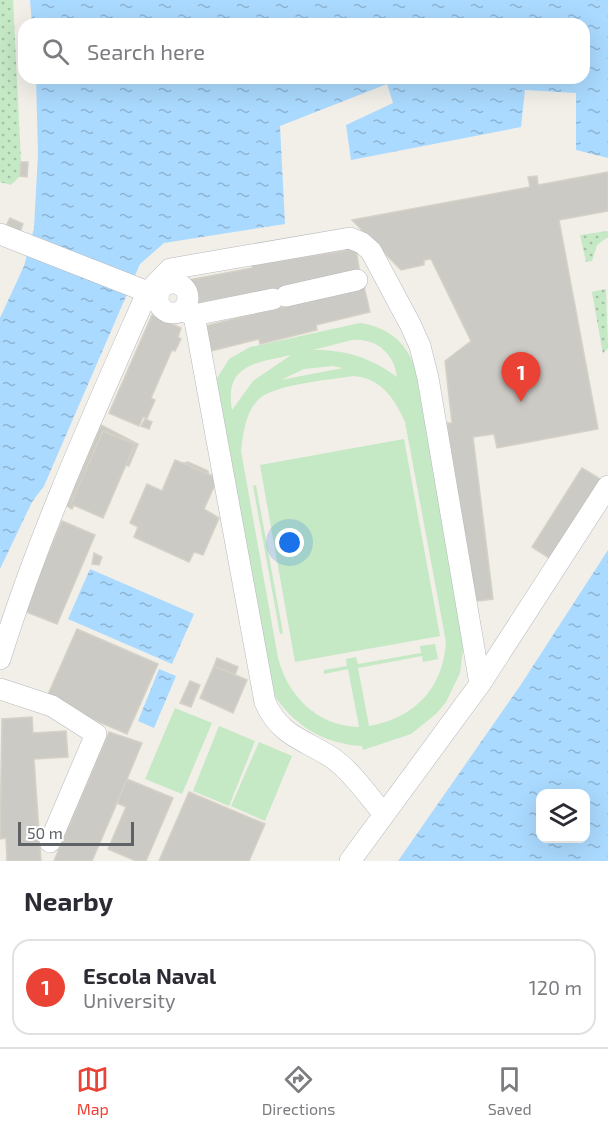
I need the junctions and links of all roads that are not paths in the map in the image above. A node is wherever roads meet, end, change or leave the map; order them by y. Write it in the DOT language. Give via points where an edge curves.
graph roads {
  1 [pos="7,236"];
  2 [pos="357,280"];
  3 [pos="153,294"];
  4 [pos="187,313"];
  5 [pos="608,486"];
  6 [pos="0,659"];
  7 [pos="480,684"];
  8 [pos="0,689"];
  9 [pos="384,814"];
  10 [pos="50,842"];
  11 [pos="350,861"];
  1 -- 3 [label="lane"];
  2 -- 4 [label="lane"];
  3 -- 4 [label="lane" via="163,309"];
  3 -- 6 [label="lane" via="66,477"];
  3 -- 7 [label="lane" via="170,269 350,238 371,251 415,335 428,378"];
  4 -- 9 [label="lane" via="264,702 270,715 290,736 336,760"];
  5 -- 7 [label="lane"];
  7 -- 9 [label="lane"];
  8 -- 10 [label="lane" via="52,706 96,734"];
  9 -- 11 [label="lane"];
}
